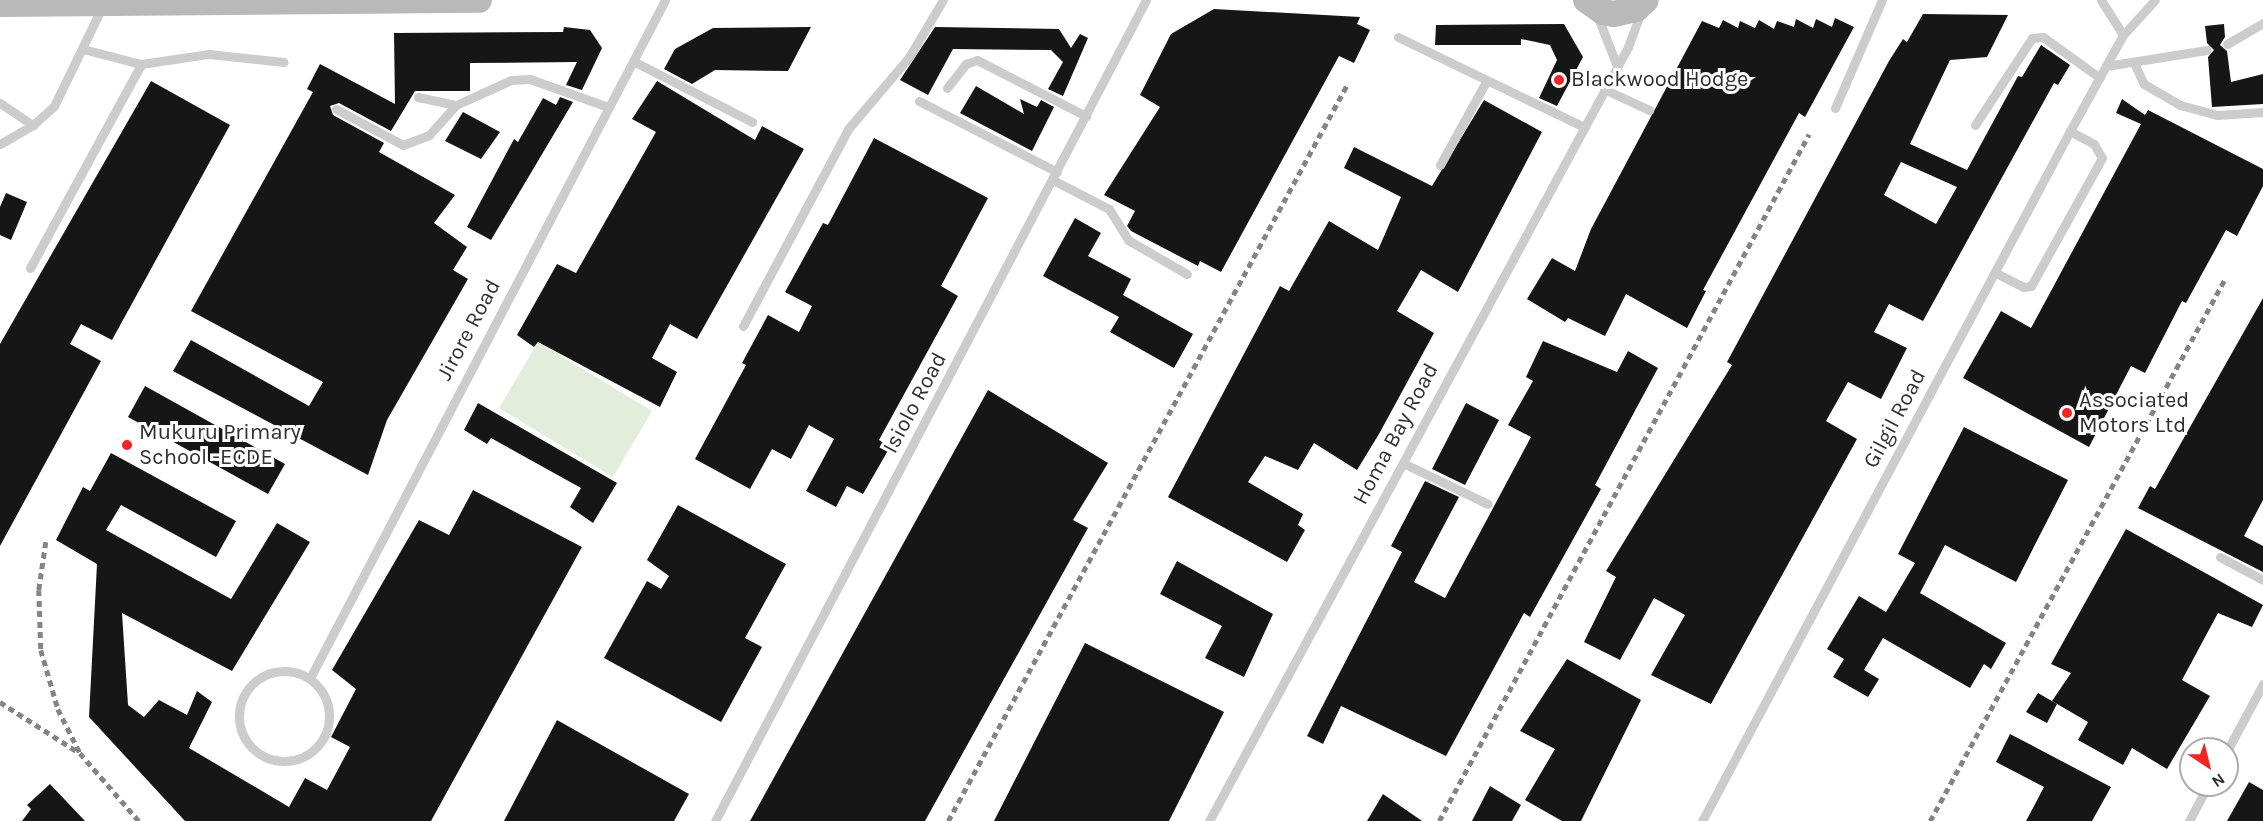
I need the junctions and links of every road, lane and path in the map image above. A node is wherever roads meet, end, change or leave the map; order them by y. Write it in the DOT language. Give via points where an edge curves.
graph roads {
  1 [pos="478,0"];
  2 [pos="665,0"];
  3 [pos="943,0"];
  4 [pos="1146,0"];
  5 [pos="1882,0"];
  6 [pos="2101,0"];
  7 [pos="2155,0"];
  8 [pos="1646,1"];
  9 [pos="104,2"];
  10 [pos="1589,3"];
  11 [pos="0,4"];
  12 [pos="2263,23"];
  13 [pos="2123,35"];
  14 [pos="1398,37"];
  15 [pos="2227,44"];
  16 [pos="83,49"];
  17 [pos="2207,50"];
  18 [pos="633,61"];
  19 [pos="284,62"];
  20 [pos="2134,63"];
  21 [pos="141,64"];
  22 [pos="1617,66"];
  23 [pos="2106,66"];
  24 [pos="2100,78"];
  25 [pos="1487,80"];
  26 [pos="947,88"];
  27 [pos="1604,89"];
  28 [pos="418,97"];
  29 [pos="919,101"];
  30 [pos="0,104"];
  31 [pos="456,105"];
  32 [pos="608,107"];
  33 [pos="1835,108"];
  34 [pos="336,109"];
  35 [pos="1649,110"];
  36 [pos="2263,112"];
  37 [pos="1086,116"];
  38 [pos="752,122"];
  39 [pos="33,125"];
  40 [pos="1975,125"];
  41 [pos="1584,128"];
  42 [pos="2070,131"];
  43 [pos="0,144"];
  44 [pos="1440,165"];
  45 [pos="1055,176"];
  46 [pos="30,268"];
  47 [pos="1995,273"];
  48 [pos="1187,274"];
  49 [pos="743,326"];
  50 [pos="1403,464"];
  51 [pos="1488,504"];
  52 [pos="2220,557"];
  53 [pos="2263,580"];
  54 [pos="310,678"];
  55 [pos="2263,684"];
  56 [pos="2235,737"];
  57 [pos="2202,797"];
  58 [pos="715,821"];
  59 [pos="1209,821"];
  60 [pos="1702,821"];
  61 [pos="2189,821"];
  1 -- 9 [label="main road"];
  2 -- 18 [label="lane, Jirore Road"];
  3 -- 49 [label="lane" via="901,67 848,129"];
  4 -- 37 [label="lane, Isiolo Road"];
  5 -- 33 [label="lane"];
  6 -- 13 [label="lane"];
  7 -- 13 [label="lane, Gilgil Road"];
  8 -- 10 [label="main road" via="1636,9 1614,14"];
  8 -- 22 [label="lane, Homa Bay Road"];
  9 -- 11 [label="main road"];
  9 -- 16 [label="lane"];
  10 -- 22 [label="lane"];
  12 -- 15 [label="lane"];
  13 -- 23 [label="lane, Gilgil Road"];
  14 -- 25 [label="lane"];
  16 -- 21 [label="lane"];
  16 -- 39 [label="lane" via="54,106"];
  17 -- 20 [label="lane"];
  18 -- 32 [label="lane, Jirore Road"];
  18 -- 38 [label="lane"];
  19 -- 21 [label="lane" via="209,54"];
  20 -- 23 [label="lane"];
  20 -- 36 [label="lane" via="2144,84 2180,105 2218,115"];
  21 -- 46 [label="lane"];
  22 -- 27 [label="lane, Homa Bay Road"];
  23 -- 24 [label="lane, Gilgil Road"];
  24 -- 40 [label="lane" via="2043,37 2032,38"];
  24 -- 42 [label="lane, Gilgil Road"];
  25 -- 41 [label="lane"];
  25 -- 44 [label="lane"];
  26 -- 37 [label="lane" via="966,64 977,60"];
  27 -- 35 [label="lane"];
  27 -- 41 [label="lane, Homa Bay Road"];
  28 -- 31 [label="lane"];
  29 -- 45 [label="lane"];
  30 -- 39 [label="lane"];
  31 -- 32 [label="lane" via="496,85 531,79"];
  31 -- 34 [label="lane" via="429,135 403,144"];
  32 -- 54 [label="lane, Jirore Road"];
  37 -- 45 [label="lane, Isiolo Road"];
  39 -- 43 [label="lane"];
  41 -- 50 [label="lane, Homa Bay Road"];
  42 -- 47 [label="lane, Gilgil Road"];
  42 -- 47 [label="lane" via="2094,144 2103,158 2031,286 2023,287"];
  45 -- 48 [label="lane" via="1109,209 1128,240"];
  45 -- 58 [label="lane, Isiolo Road"];
  47 -- 60 [label="lane, Gilgil Road"];
  50 -- 51 [label="lane"];
  50 -- 59 [label="lane, Homa Bay Road"];
  52 -- 53 [label="lane"];
  54 -- 54 [label="lane" via="280,671 261,678 246,692 239,722 246,741 260,754 279,761 298,759 322,741 330,712 324,693"];
  55 -- 56 [label="lane"];
  57 -- 61 [label="lane"];
}
